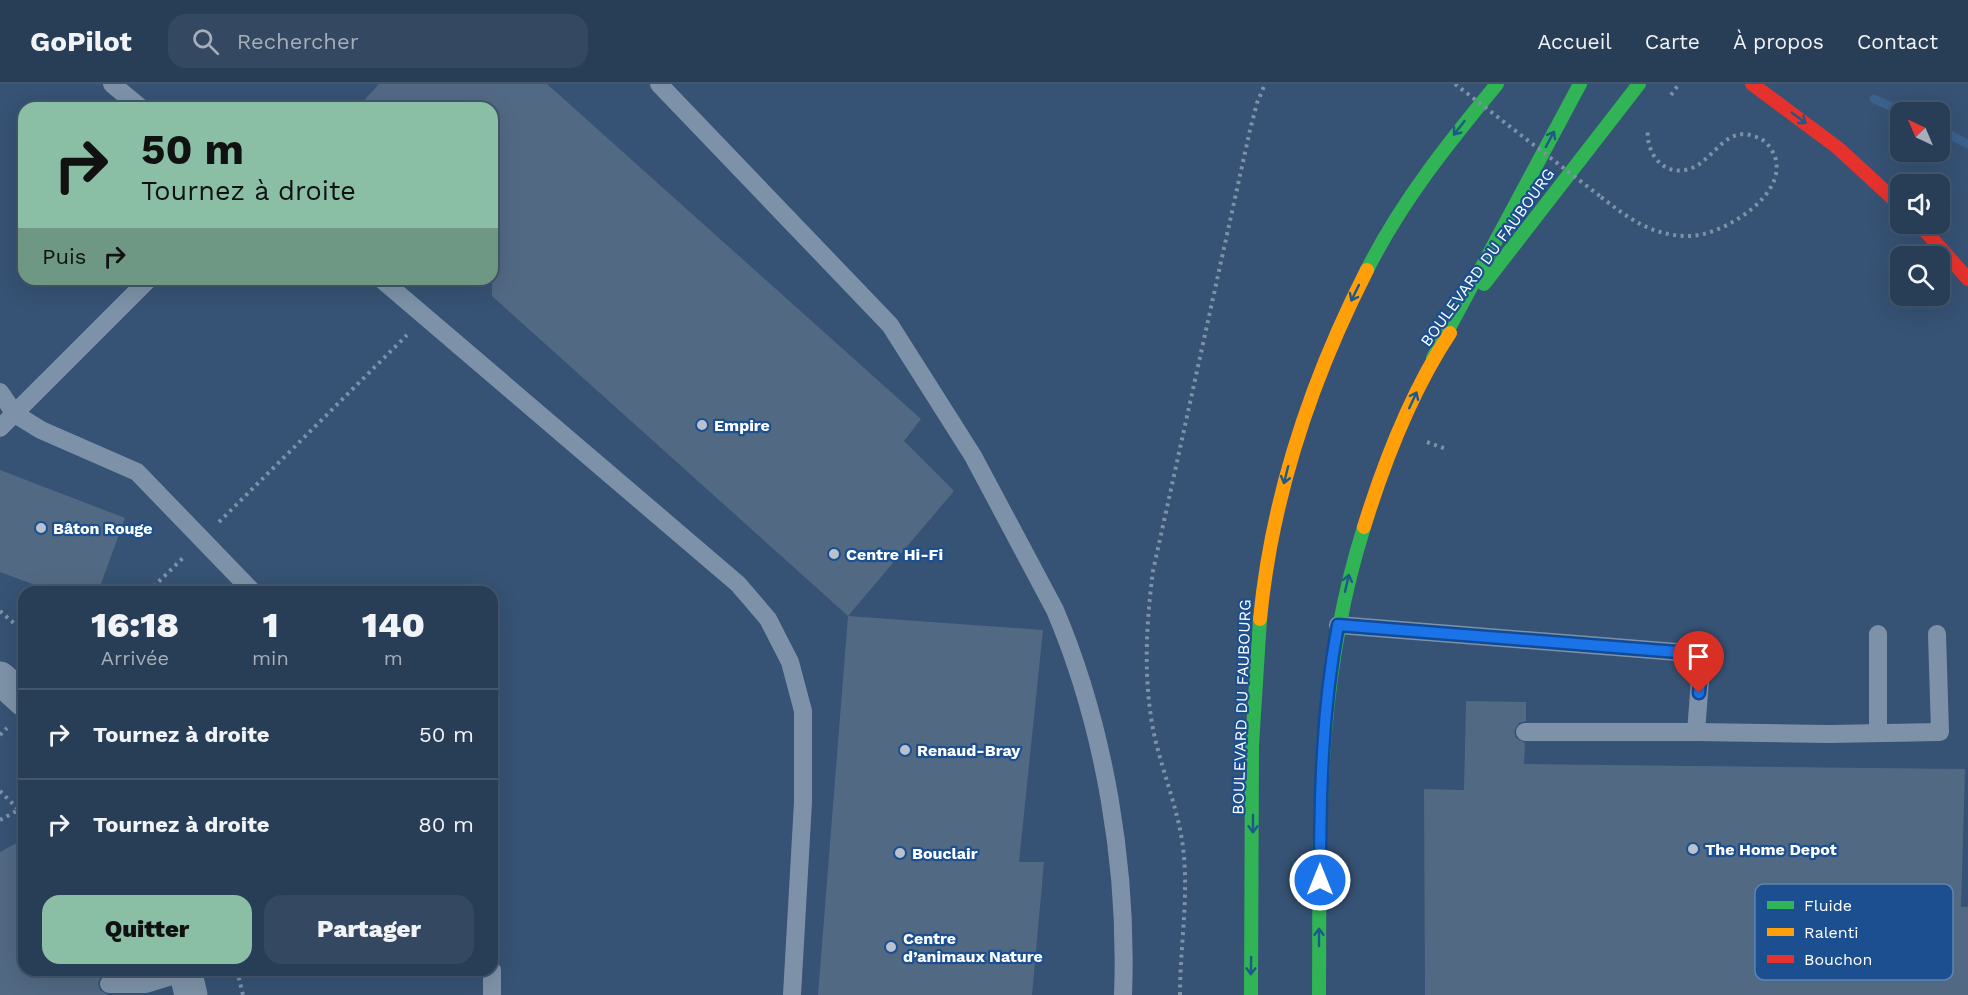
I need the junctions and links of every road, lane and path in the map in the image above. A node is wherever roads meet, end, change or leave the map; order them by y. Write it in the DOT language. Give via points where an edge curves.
graph roads {
  1 [pos="112,84"];
  2 [pos="658,84"];
  3 [pos="1265,84"];
  4 [pos="1455,84"];
  5 [pos="1497,84"];
  6 [pos="1580,84"];
  7 [pos="1639,84"];
  8 [pos="1679,84"];
  9 [pos="1752,84"];
  10 [pos="134,102"];
  11 [pos="1665,103"];
  12 [pos="1653,120"];
  13 [pos="1890,196"];
  14 [pos="1927,234"];
  15 [pos="1968,279"];
  16 [pos="143,285"];
  17 [pos="388,285"];
  18 [pos="425,317"];
  19 [pos="1433,357"];
  20 [pos="0,392"];
  21 [pos="15,414"];
  22 [pos="0,428"];
  23 [pos="202,539"];
  24 [pos="154,586"];
  25 [pos="248,586"];
  26 [pos="0,611"];
  27 [pos="1338,625"];
  28 [pos="18,627"];
  29 [pos="1878,634"];
  30 [pos="1937,634"];
  31 [pos="0,678"];
  32 [pos="18,694"];
  33 [pos="7,728"];
  34 [pos="1526,732"];
  35 [pos="1696,732"];
  36 [pos="1878,733"];
  37 [pos="0,735"];
  38 [pos="0,791"];
  39 [pos="18,809"];
  40 [pos="18,811"];
  41 [pos="0,820"];
  42 [pos="238,976"];
  43 [pos="492,976"];
  44 [pos="187,979"];
  45 [pos="110,984"];
  46 [pos="243,995"];
  47 [pos="492,995"];
  48 [pos="792,995"];
  49 [pos="1123,995"];
  50 [pos="1180,995"];
  51 [pos="1251,995"];
  52 [pos="1319,995"];
  1 -- 10 [label="lane"];
  2 -- 49 [label="lane" via="890,325 973,456 1055,610 1092,717 1103,764 1120,898"];
  3 -- 50 [label="path" via="1250,130 1149,604 1147,669 1154,732 1181,839 1185,871"];
  4 -- 12 [label="path, bridge" via="1601,197 1655,232 1688,237 1721,230 1736,222 1772,183 1776,159 1766,142 1747,134 1727,140 1692,168 1669,168 1650,152 1647,134"];
  5 -- 51 [label="main road, BOULEVARD DU FAUBOURG, one-way" via="1438,155 1380,244 1320,368 1286,473 1262,595 1257,656 1252,766"];
  19 -- 6 [label="main road, one-way"];
  7 -- 19 [label="main road, BOULEVARD DU FAUBOURG" via="1498,264"];
  8 -- 11 [label="path"];
  9 -- 13 [label="main road, one-way" via="1838,148"];
  14 -- 15 [label="main road"];
  16 -- 21 [label="lane"];
  17 -- 18 [label="lane"];
  18 -- 23 [label="path"];
  18 -- 48 [label="lane" via="738,584 768,619 790,662 803,711 805,757"];
  27 -- 19 [label="main road, BOULEVARD DU FAUBOURG, one-way" via="1370,502"];
  20 -- 21 [label="lane"];
  21 -- 22 [label="lane"];
  21 -- 23 [label="lane" via="41,430 137,472"];
  23 -- 24 [label="path"];
  23 -- 25 [label="lane"];
  26 -- 28 [label="path"];
  27 -- 35 [label="lane" via="1702,654"];
  52 -- 27 [label="main road, BOULEVARD DU FAUBOURG, one-way" via="1321,765"];
  29 -- 36 [label="lane"];
  30 -- 36 [label="lane" via="1940,732"];
  31 -- 32 [label="street"];
  33 -- 37 [label="path"];
  34 -- 35 [label="lane"];
  35 -- 36 [label="lane"];
  38 -- 39 [label="path"];
  40 -- 41 [label="path"];
  42 -- 46 [label="path"];
  43 -- 47 [label="lane"];
  44 -- 45 [label="lane"];
}
